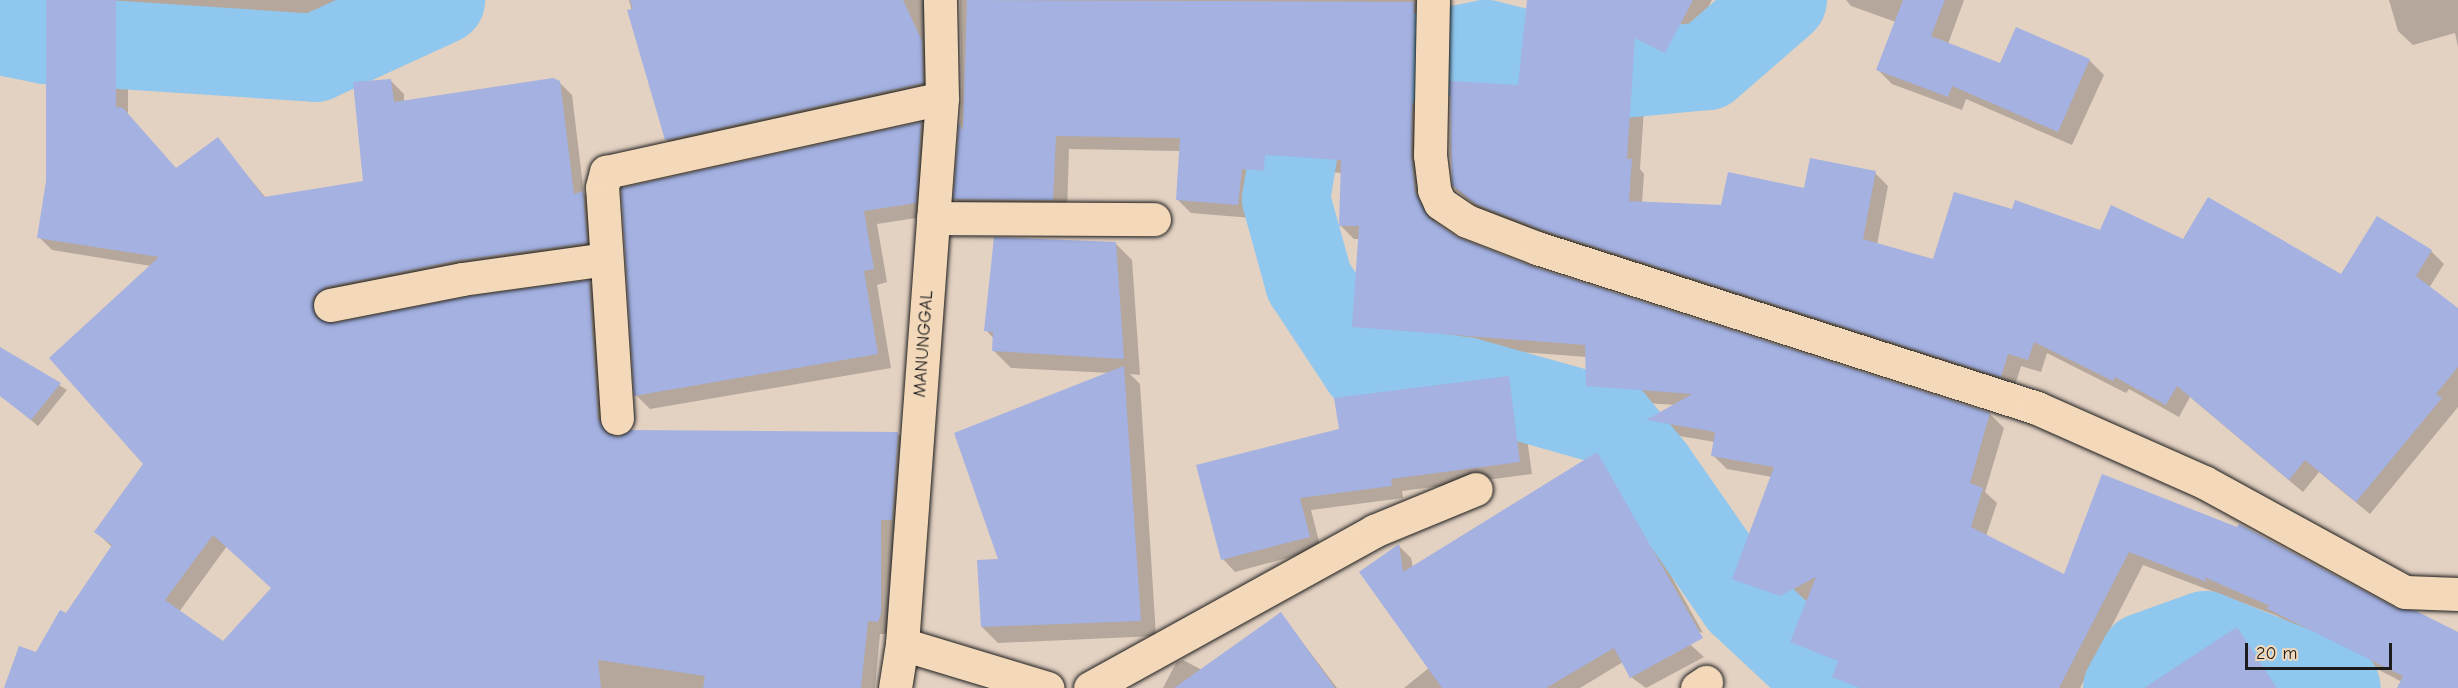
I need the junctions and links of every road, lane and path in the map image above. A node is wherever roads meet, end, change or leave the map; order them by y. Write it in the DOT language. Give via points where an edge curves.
graph roads {
  1 [pos="940,0"];
  2 [pos="1432,9"];
  3 [pos="942,98"];
  4 [pos="933,218"];
  5 [pos="1154,219"];
  6 [pos="606,259"];
  7 [pos="330,305"];
  8 [pos="617,418"];
  9 [pos="1476,489"];
  10 [pos="2458,594"];
  11 [pos="902,644"];
  12 [pos="895,688"];
  13 [pos="1048,688"];
  14 [pos="1090,688"];
  1 -- 3 [label="street, MANUNGGAL"];
  2 -- 10 [label="street" via="1434,190 1440,203 1467,221 1537,248 2037,408 2204,482 2405,592"];
  3 -- 4 [label="street, MANUNGGAL"];
  3 -- 6 [label="street" via="611,168 602,187"];
  4 -- 5 [label="street"];
  4 -- 11 [label="street, MANUNGGAL"];
  6 -- 7 [label="street" via="462,279"];
  6 -- 8 [label="street"];
  9 -- 14 [label="street" via="1374,531"];
  11 -- 12 [label="street, MANUNGGAL"];
  11 -- 13 [label="street"];
}
